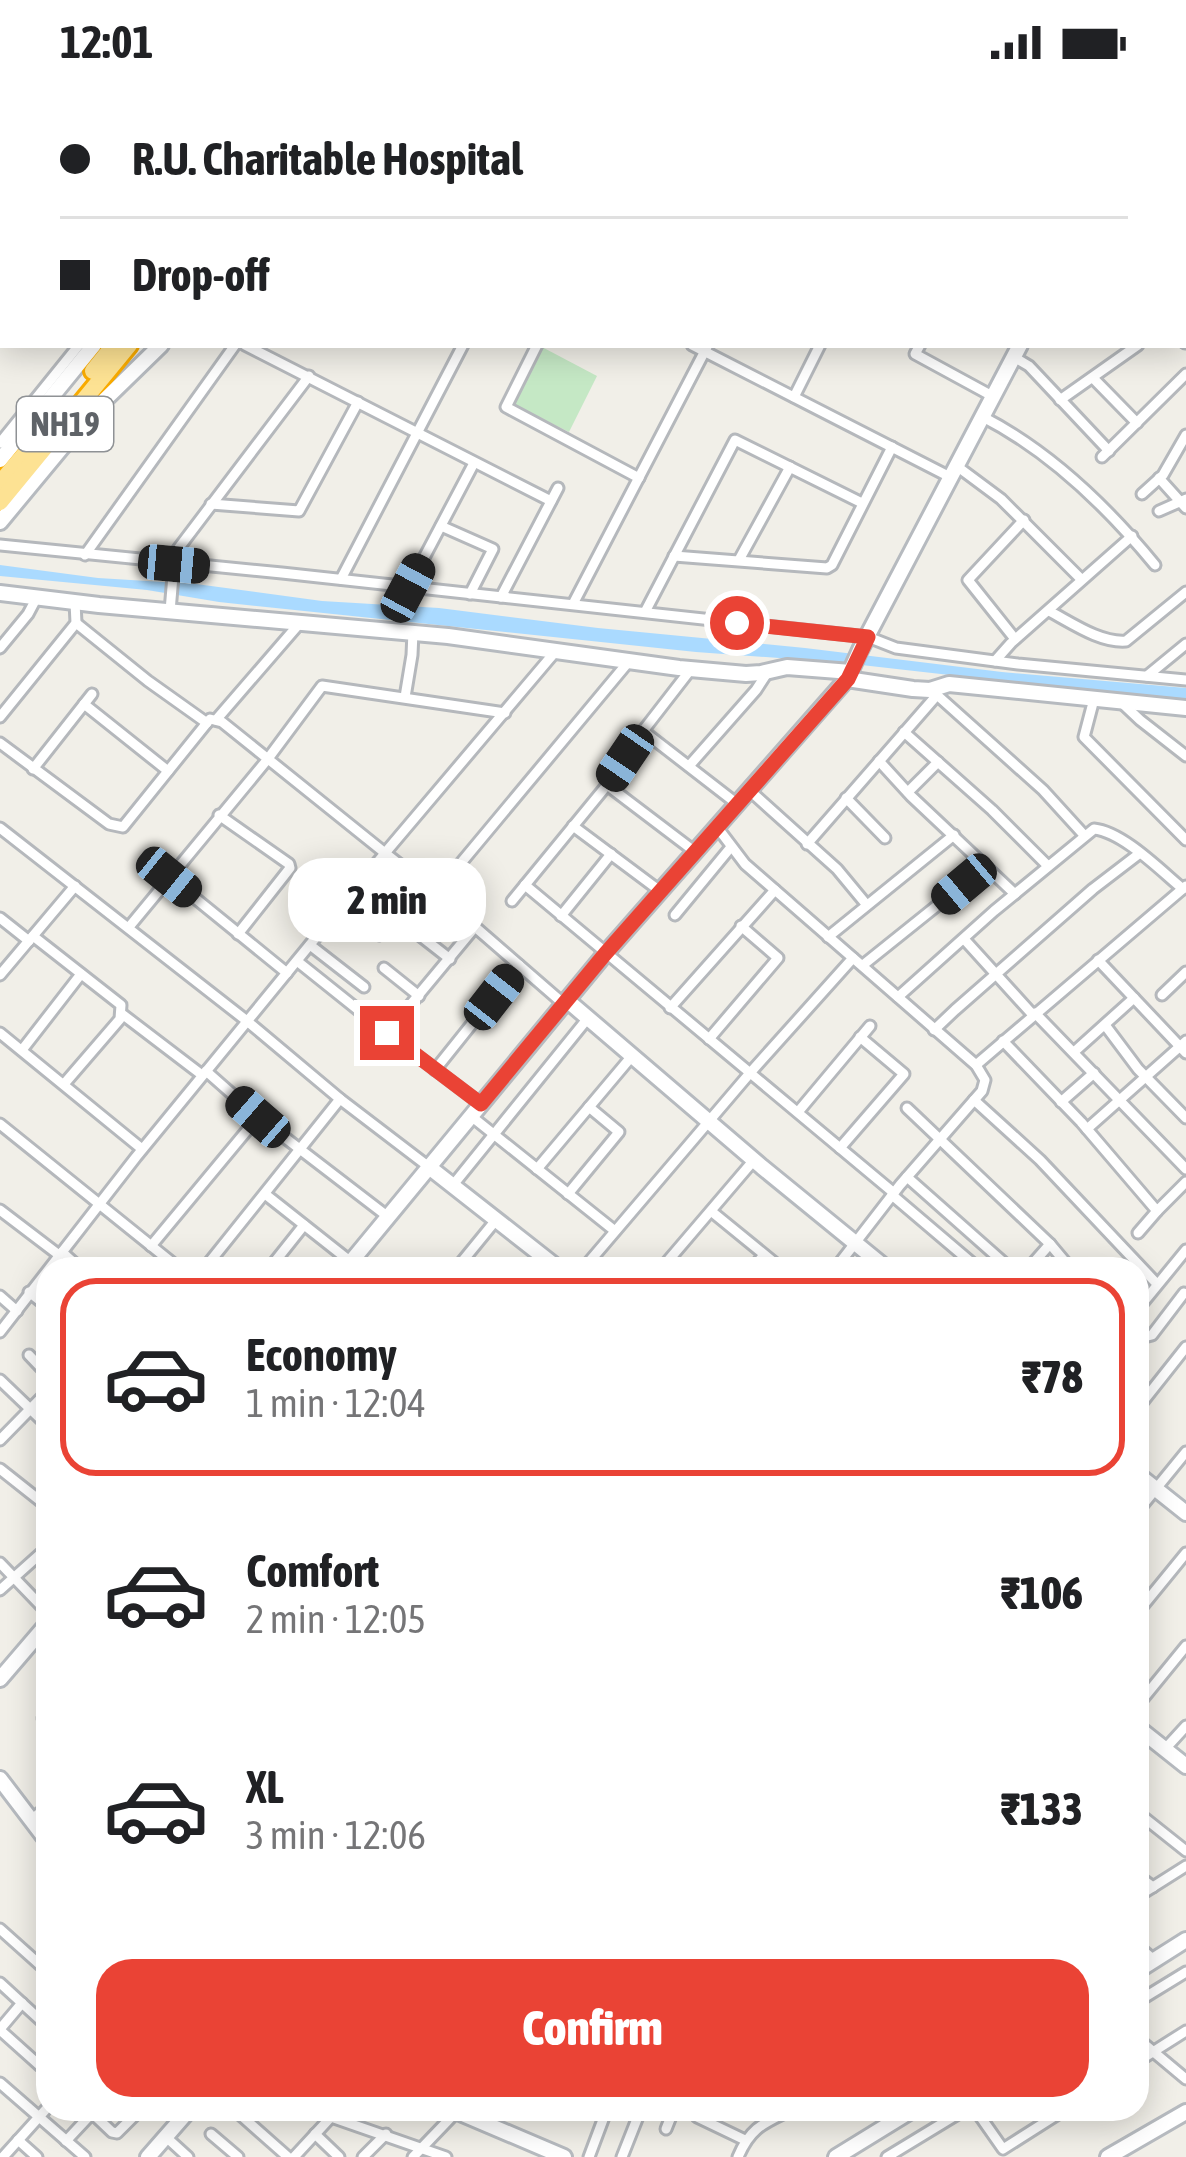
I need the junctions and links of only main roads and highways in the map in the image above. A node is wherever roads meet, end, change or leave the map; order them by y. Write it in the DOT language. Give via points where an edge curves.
graph roads {
  1 [pos="112,348"];
  2 [pos="127,348"];
  3 [pos="0,483"];
  4 [pos="0,502"];
  1 -- 3 [label="highway, NH19"];
  2 -- 4 [label="highway, NH19"];
}
